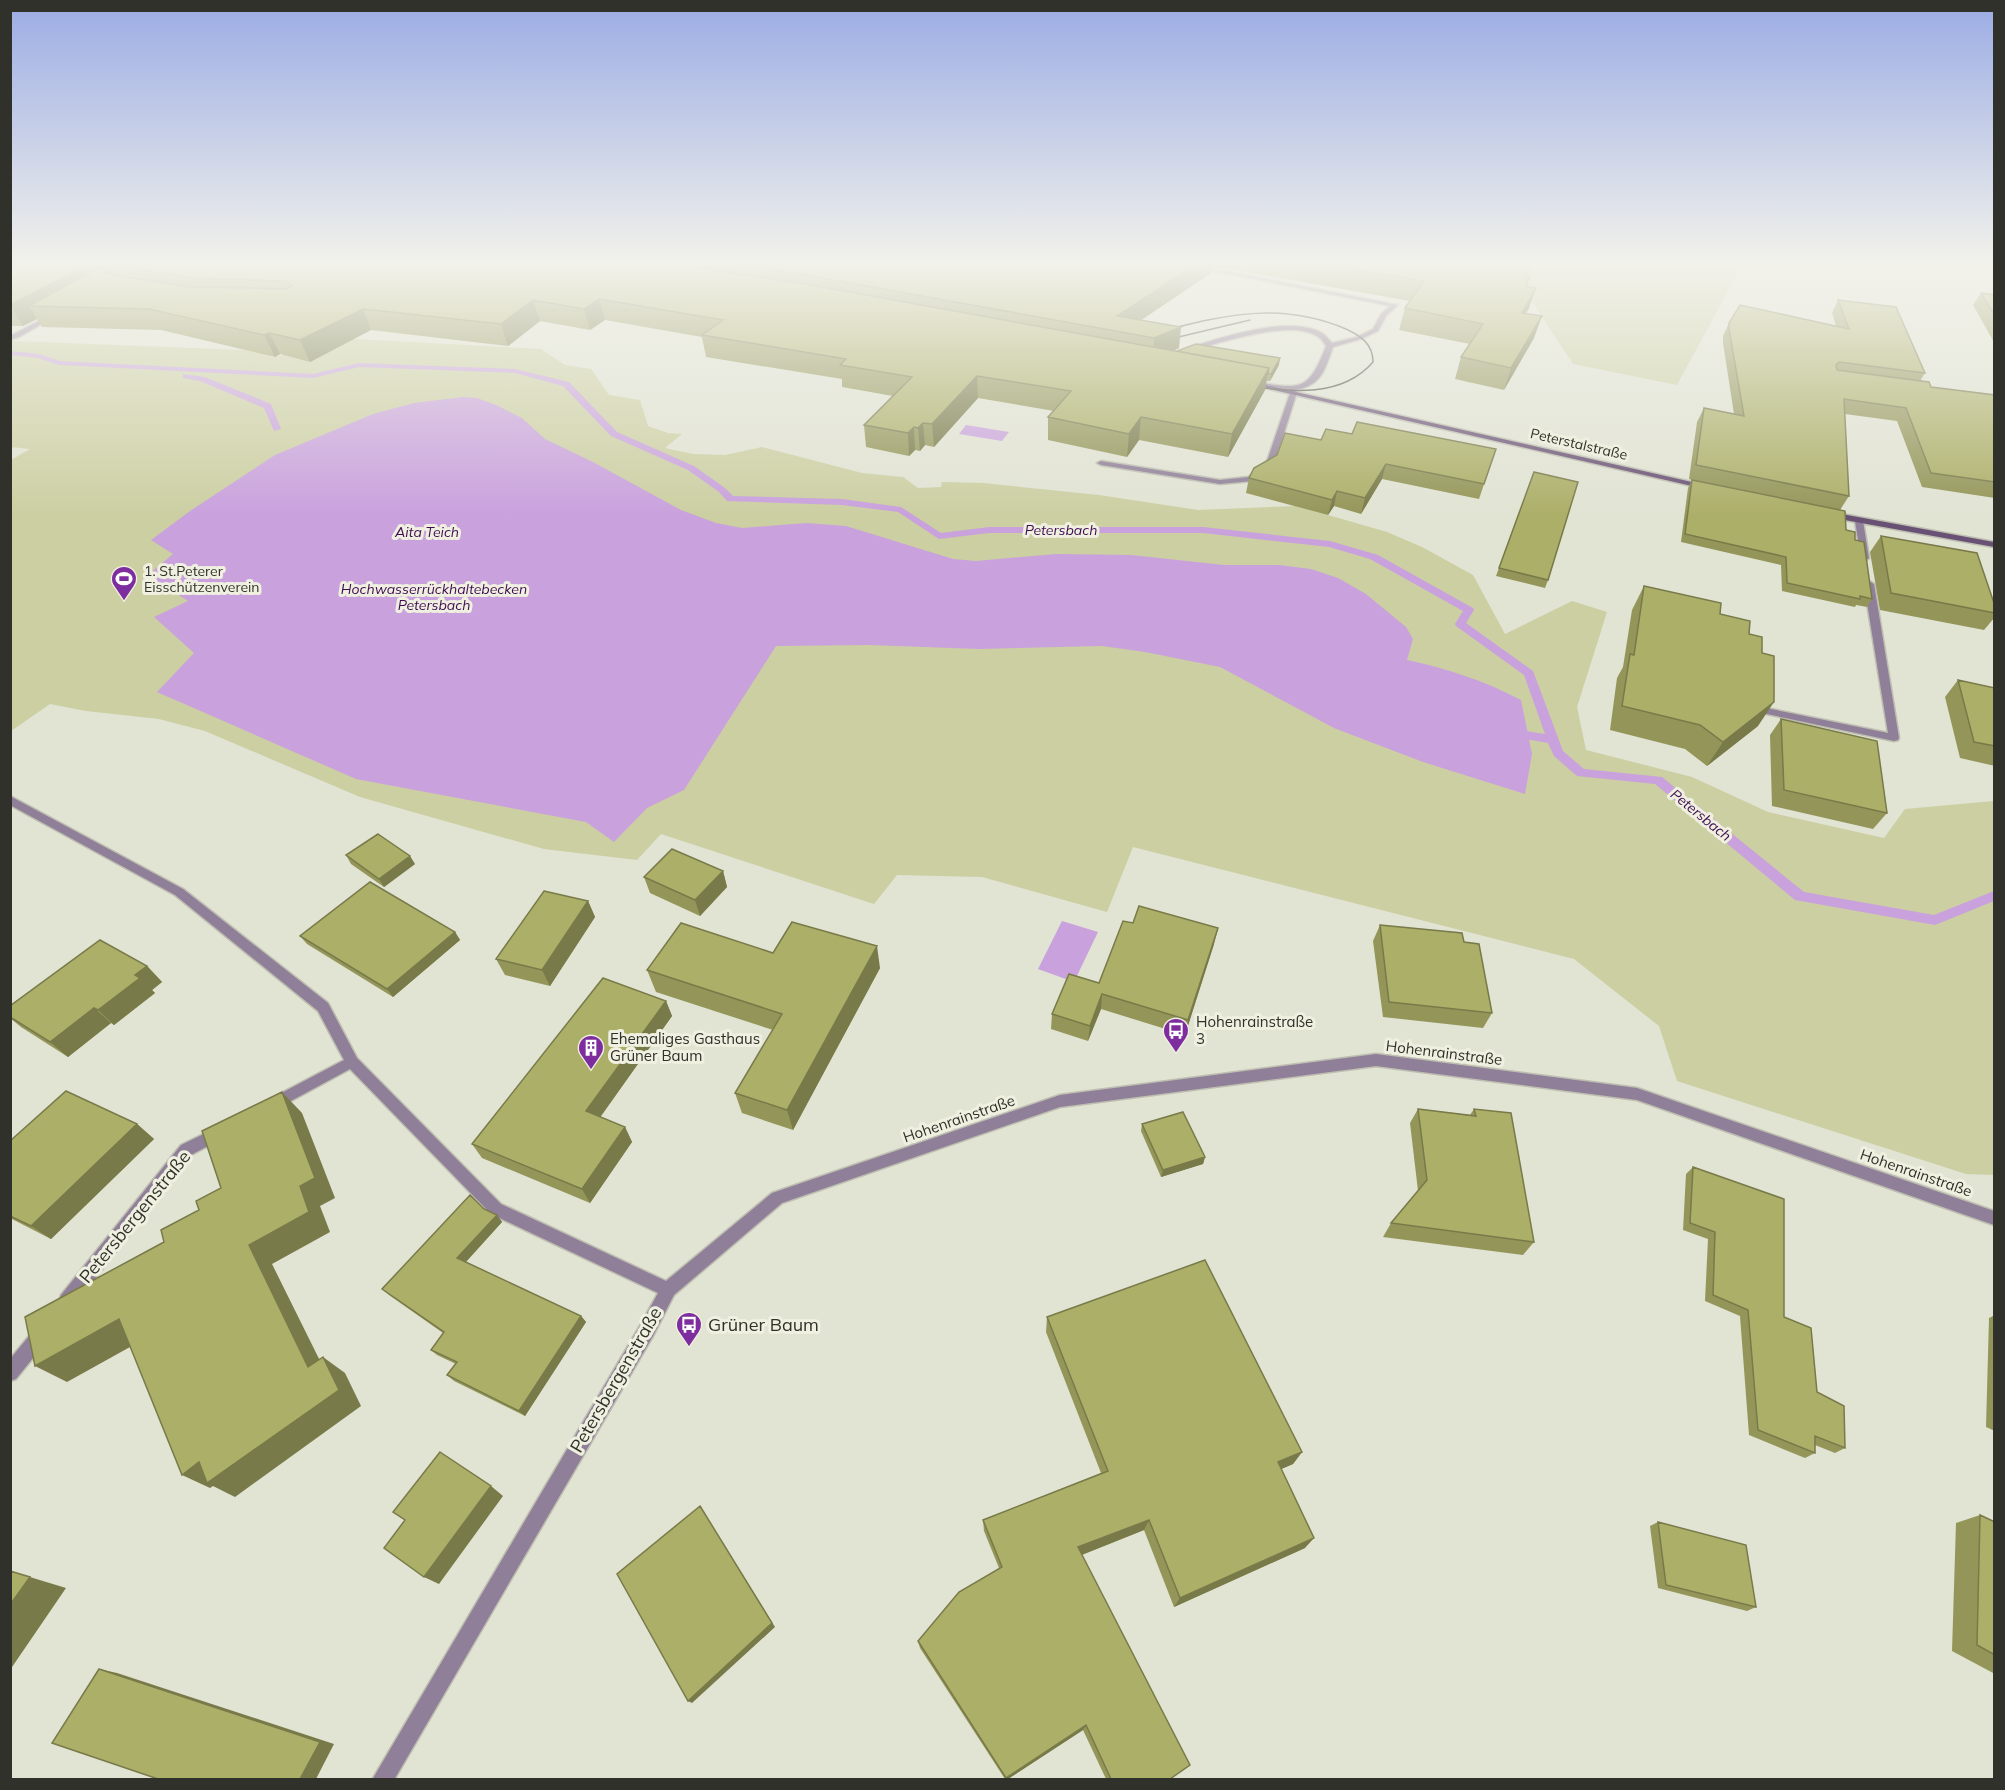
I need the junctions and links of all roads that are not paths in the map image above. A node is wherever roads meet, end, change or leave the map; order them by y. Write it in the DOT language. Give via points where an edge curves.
graph roads {
  1 [pos="1196,349"];
  2 [pos="1329,349"];
  3 [pos="1178,353"];
  4 [pos="1246,382"];
  5 [pos="1257,384"];
  6 [pos="1293,392"];
  7 [pos="1101,463"];
  8 [pos="1714,489"];
  9 [pos="1826,514"];
  10 [pos="1859,521"];
  11 [pos="1995,545"];
  12 [pos="1866,566"];
  13 [pos="1868,578"];
  14 [pos="1766,711"];
  15 [pos="10,800"];
  16 [pos="352,1062"];
  17 [pos="259,1111"];
  18 [pos="228,1128"];
  19 [pos="1995,1218"];
  20 [pos="668,1290"];
  21 [pos="10,1373"];
  22 [pos="382,1779"];
  1 -- 3 [label="street"];
  2 -- 5 [label="street" via="1316,377 1309,383 1286,388"];
  4 -- 5 [label="street, Peterstalstraße"];
  5 -- 6 [label="street, Peterstalstraße"];
  6 -- 7 [label="street" via="1269,468 1250,479 1220,482"];
  6 -- 8 [label="street, Peterstalstraße"];
  9 -- 10 [label="street"];
  10 -- 11 [label="street"];
  10 -- 12 [label="street"];
  13 -- 14 [label="street" via="1894,738"];
  15 -- 16 [label="street, Petersbergenstraße" via="179,892 323,1007"];
  16 -- 17 [label="street"];
  16 -- 20 [label="street, Petersbergenstraße" via="496,1209"];
  18 -- 21 [label="street, Petersbergenstraße" via="186,1150"];
  19 -- 20 [label="street, Hohenrainstraße" via="1637,1094 1376,1060 1060,1101 777,1198"];
  20 -- 22 [label="street, Petersbergenstraße"];
}
